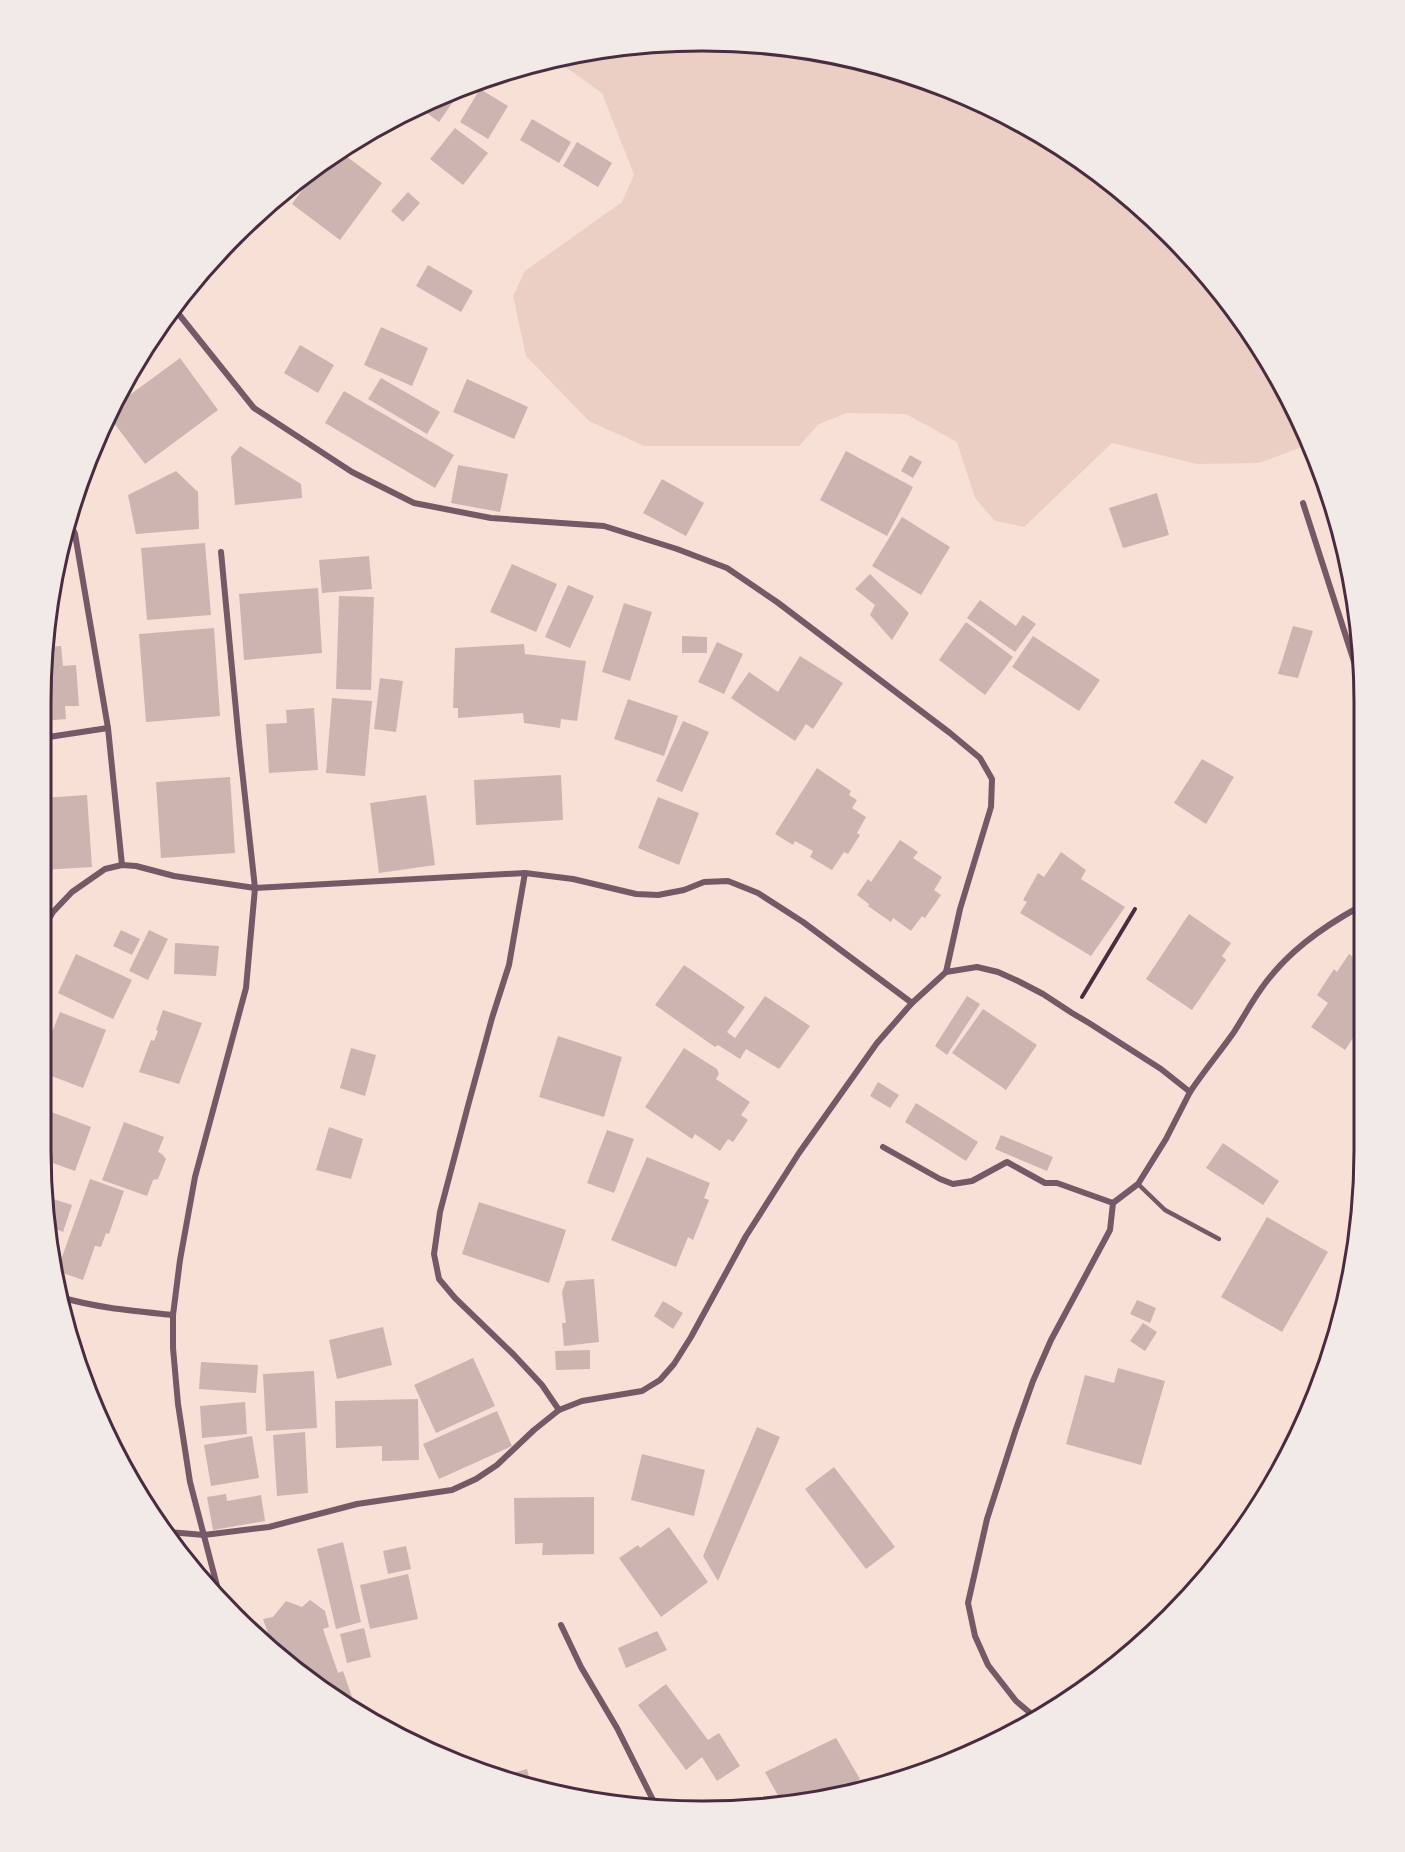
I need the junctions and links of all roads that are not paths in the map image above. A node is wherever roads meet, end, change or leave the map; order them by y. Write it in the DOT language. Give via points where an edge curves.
graph roads {
  1 [pos="179,315"];
  2 [pos="1303,503"];
  3 [pos="74,531"];
  4 [pos="222,552"];
  5 [pos="1353,657"];
  6 [pos="108,728"];
  7 [pos="51,737"];
  8 [pos="122,865"];
  9 [pos="525,873"];
  10 [pos="255,888"];
  11 [pos="1354,910"];
  12 [pos="51,915"];
  13 [pos="946,972"];
  14 [pos="912,1003"];
  15 [pos="1190,1092"];
  16 [pos="883,1147"];
  17 [pos="1138,1184"];
  18 [pos="1113,1203"];
  19 [pos="1219,1239"];
  20 [pos="69,1300"];
  21 [pos="173,1315"];
  22 [pos="560,1410"];
  23 [pos="176,1533"];
  24 [pos="204,1535"];
  25 [pos="216,1583"];
  26 [pos="561,1624"];
  27 [pos="1030,1713"];
  28 [pos="653,1799"];
  1 -- 13 [label="street" via="254,408 352,472 414,503 491,518 603,526 727,568 980,758 992,779 991,807 960,909"];
  2 -- 5 [label="street"];
  3 -- 6 [label="street"];
  4 -- 10 [label="street"];
  6 -- 7 [label="street"];
  6 -- 8 [label="street"];
  8 -- 10 [label="street"];
  8 -- 12 [label="street" via="105,869 72,892"];
  9 -- 10 [label="street"];
  9 -- 14 [label="street" via="658,895 704,882 728,881 758,893 803,922"];
  9 -- 22 [label="street" via="509,965 440,1212 434,1254 439,1279 454,1298 514,1355"];
  10 -- 21 [label="street" via="246,988 195,1177"];
  11 -- 15 [label="street" via="1294,950 1262,987"];
  13 -- 14 [label="street"];
  13 -- 15 [label="street" via="976,967 998,972 1043,994 1161,1069"];
  14 -- 22 [label="street" via="877,1043 771,1196 674,1364 660,1380 642,1391 582,1401"];
  15 -- 17 [label="street"];
  16 -- 18 [label="street" via="953,1184 972,1181 1007,1162 1045,1183 1057,1183"];
  17 -- 18 [label="street"];
  17 -- 19 [label="lane" via="1166,1210"];
  18 -- 27 [label="street" via="1110,1230 1033,1381 987,1519 968,1603 975,1636 988,1665"];
  20 -- 21 [label="street"];
  21 -- 24 [label="street" via="178,1404 190,1482"];
  22 -- 24 [label="street" via="497,1465 452,1490 357,1504 269,1527"];
  23 -- 24 [label="street"];
  24 -- 25 [label="street"];
  26 -- 28 [label="street"];
}
